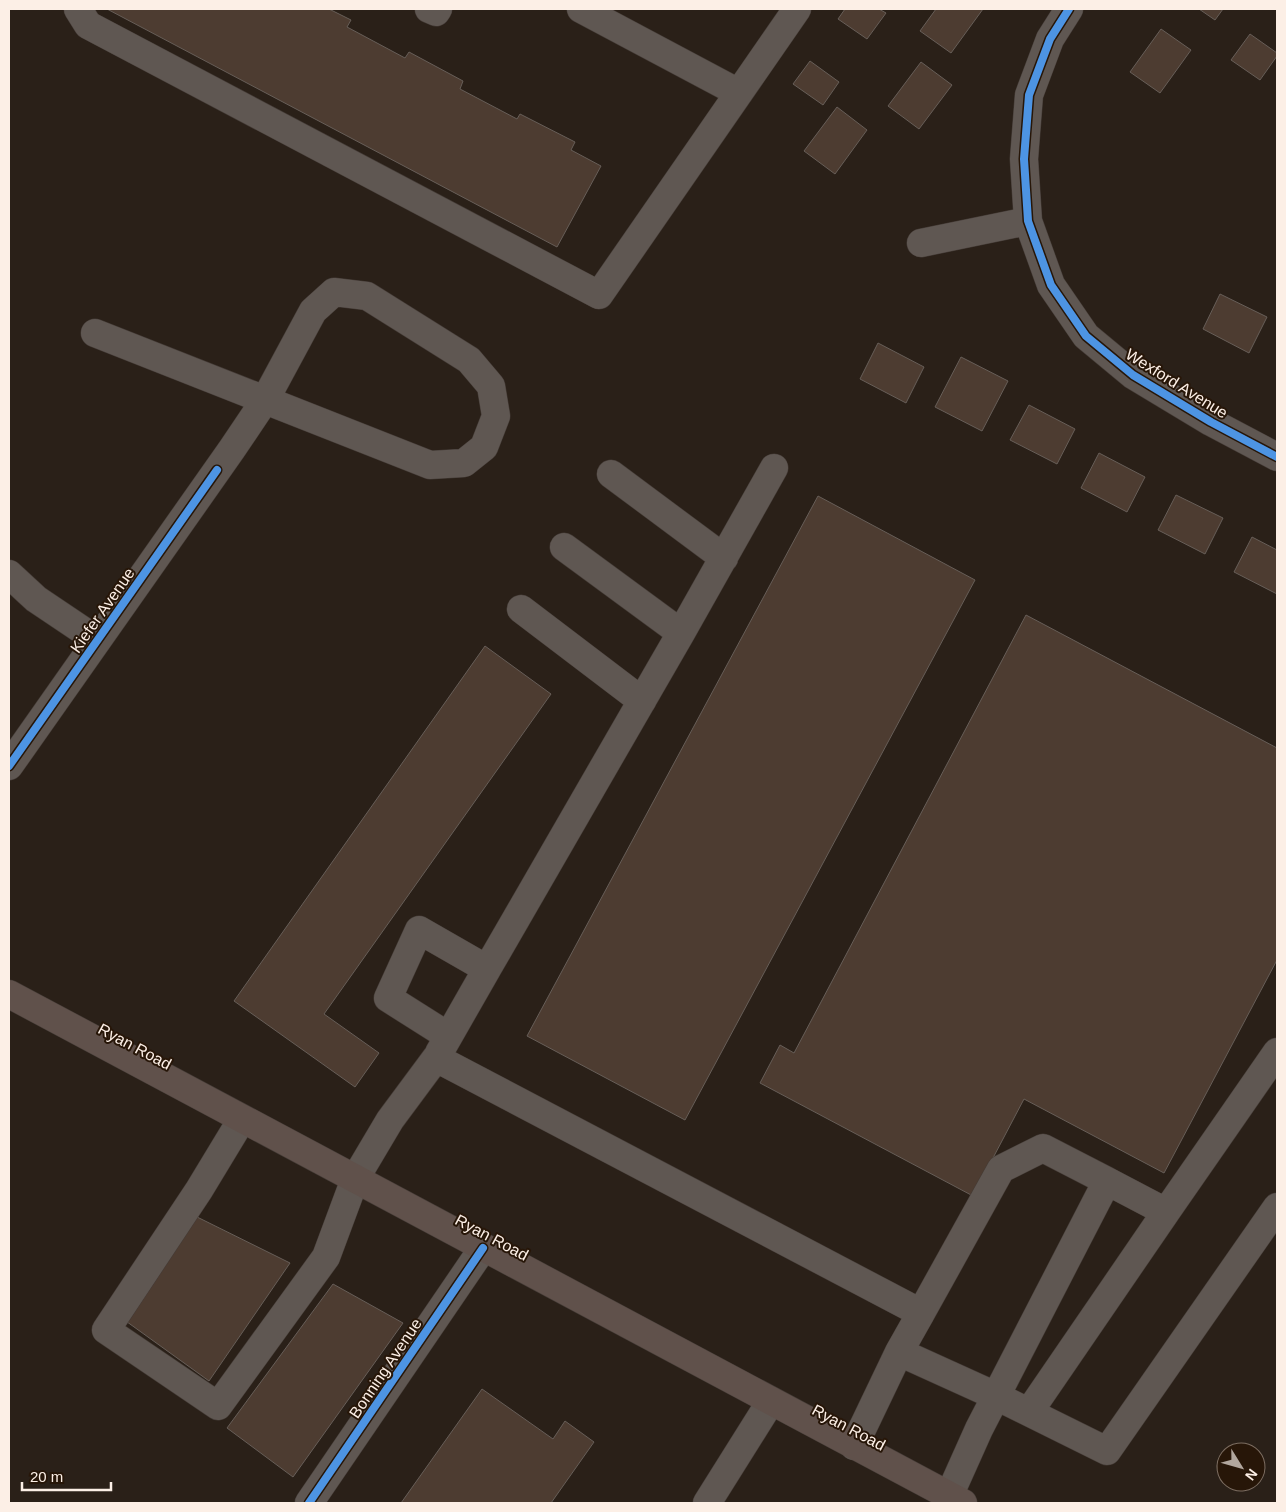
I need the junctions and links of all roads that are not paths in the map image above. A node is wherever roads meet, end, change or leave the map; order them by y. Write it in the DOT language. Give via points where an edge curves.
graph roads {
  1 [pos="78,9"];
  2 [pos="429,9"];
  3 [pos="438,9"];
  4 [pos="581,9"];
  5 [pos="796,9"];
  6 [pos="1069,9"];
  7 [pos="739,93"];
  8 [pos="1028,221"];
  9 [pos="921,243"];
  10 [pos="96,333"];
  11 [pos="265,400"];
  12 [pos="1277,457"];
  13 [pos="774,468"];
  14 [pos="611,474"];
  15 [pos="564,547"];
  16 [pos="724,558"];
  17 [pos="9,574"];
  18 [pos="521,609"];
  19 [pos="681,633"];
  20 [pos="97,640"];
  21 [pos="642,700"];
  22 [pos="9,766"];
  23 [pos="487,969"];
  24 [pos="9,994"];
  25 [pos="442,1047"];
  26 [pos="1277,1052"];
  27 [pos="242,1119"];
  28 [pos="355,1179"];
  29 [pos="1107,1181"];
  30 [pos="1277,1208"];
  31 [pos="1166,1212"];
  32 [pos="483,1248"];
  33 [pos="921,1313"];
  34 [pos="899,1352"];
  35 [pos="996,1396"];
  36 [pos="771,1401"];
  37 [pos="1029,1412"];
  38 [pos="854,1446"];
  39 [pos="956,1500"];
  40 [pos="309,1503"];
  41 [pos="707,1503"];
  1 -- 7 [label="street" via="88,25 599,295"];
  2 -- 3 [label="street" via="436,12"];
  4 -- 7 [label="street"];
  5 -- 7 [label="street"];
  6 -- 8 [label="street, Wexford Avenue" via="1050,40 1029,95 1024,159"];
  8 -- 9 [label="street"];
  8 -- 12 [label="street, Wexford Avenue" via="1051,285 1086,336 1133,375"];
  10 -- 11 [label="street"];
  11 -- 11 [label="street, Kiefer Avenue" via="430,465 464,463 484,447 496,416 490,386 469,360 367,296 334,292 313,311"];
  11 -- 20 [label="street, Kiefer Avenue"];
  13 -- 16 [label="street"];
  14 -- 16 [label="street"];
  15 -- 19 [label="street"];
  16 -- 19 [label="street"];
  17 -- 20 [label="street" via="36,599"];
  18 -- 21 [label="street"];
  19 -- 21 [label="street"];
  20 -- 22 [label="street, Kiefer Avenue"];
  21 -- 23 [label="street"];
  23 -- 25 [label="street"];
  23 -- 25 [label="street" via="419,930 388,998"];
  24 -- 27 [label="main road, Ryan Road"];
  25 -- 28 [label="street" via="390,1120"];
  25 -- 33 [label="street"];
  26 -- 31 [label="street"];
  27 -- 28 [label="main road, Ryan Road"];
  27 -- 28 [label="street" via="106,1330 218,1406 326,1258"];
  28 -- 32 [label="main road, Ryan Road"];
  29 -- 31 [label="street"];
  29 -- 33 [label="street" via="1043,1148 1001,1169"];
  29 -- 35 [label="street"];
  30 -- 37 [label="street" via="1107,1452"];
  31 -- 37 [label="street"];
  32 -- 36 [label="main road, Ryan Road"];
  32 -- 40 [label="street, Bonning Avenue"];
  33 -- 34 [label="street"];
  34 -- 35 [label="street"];
  34 -- 38 [label="street"];
  35 -- 37 [label="street"];
  35 -- 39 [label="street" via="979,1429"];
  36 -- 38 [label="main road, Ryan Road"];
  36 -- 41 [label="street"];
  38 -- 39 [label="main road, Ryan Road"];
}
